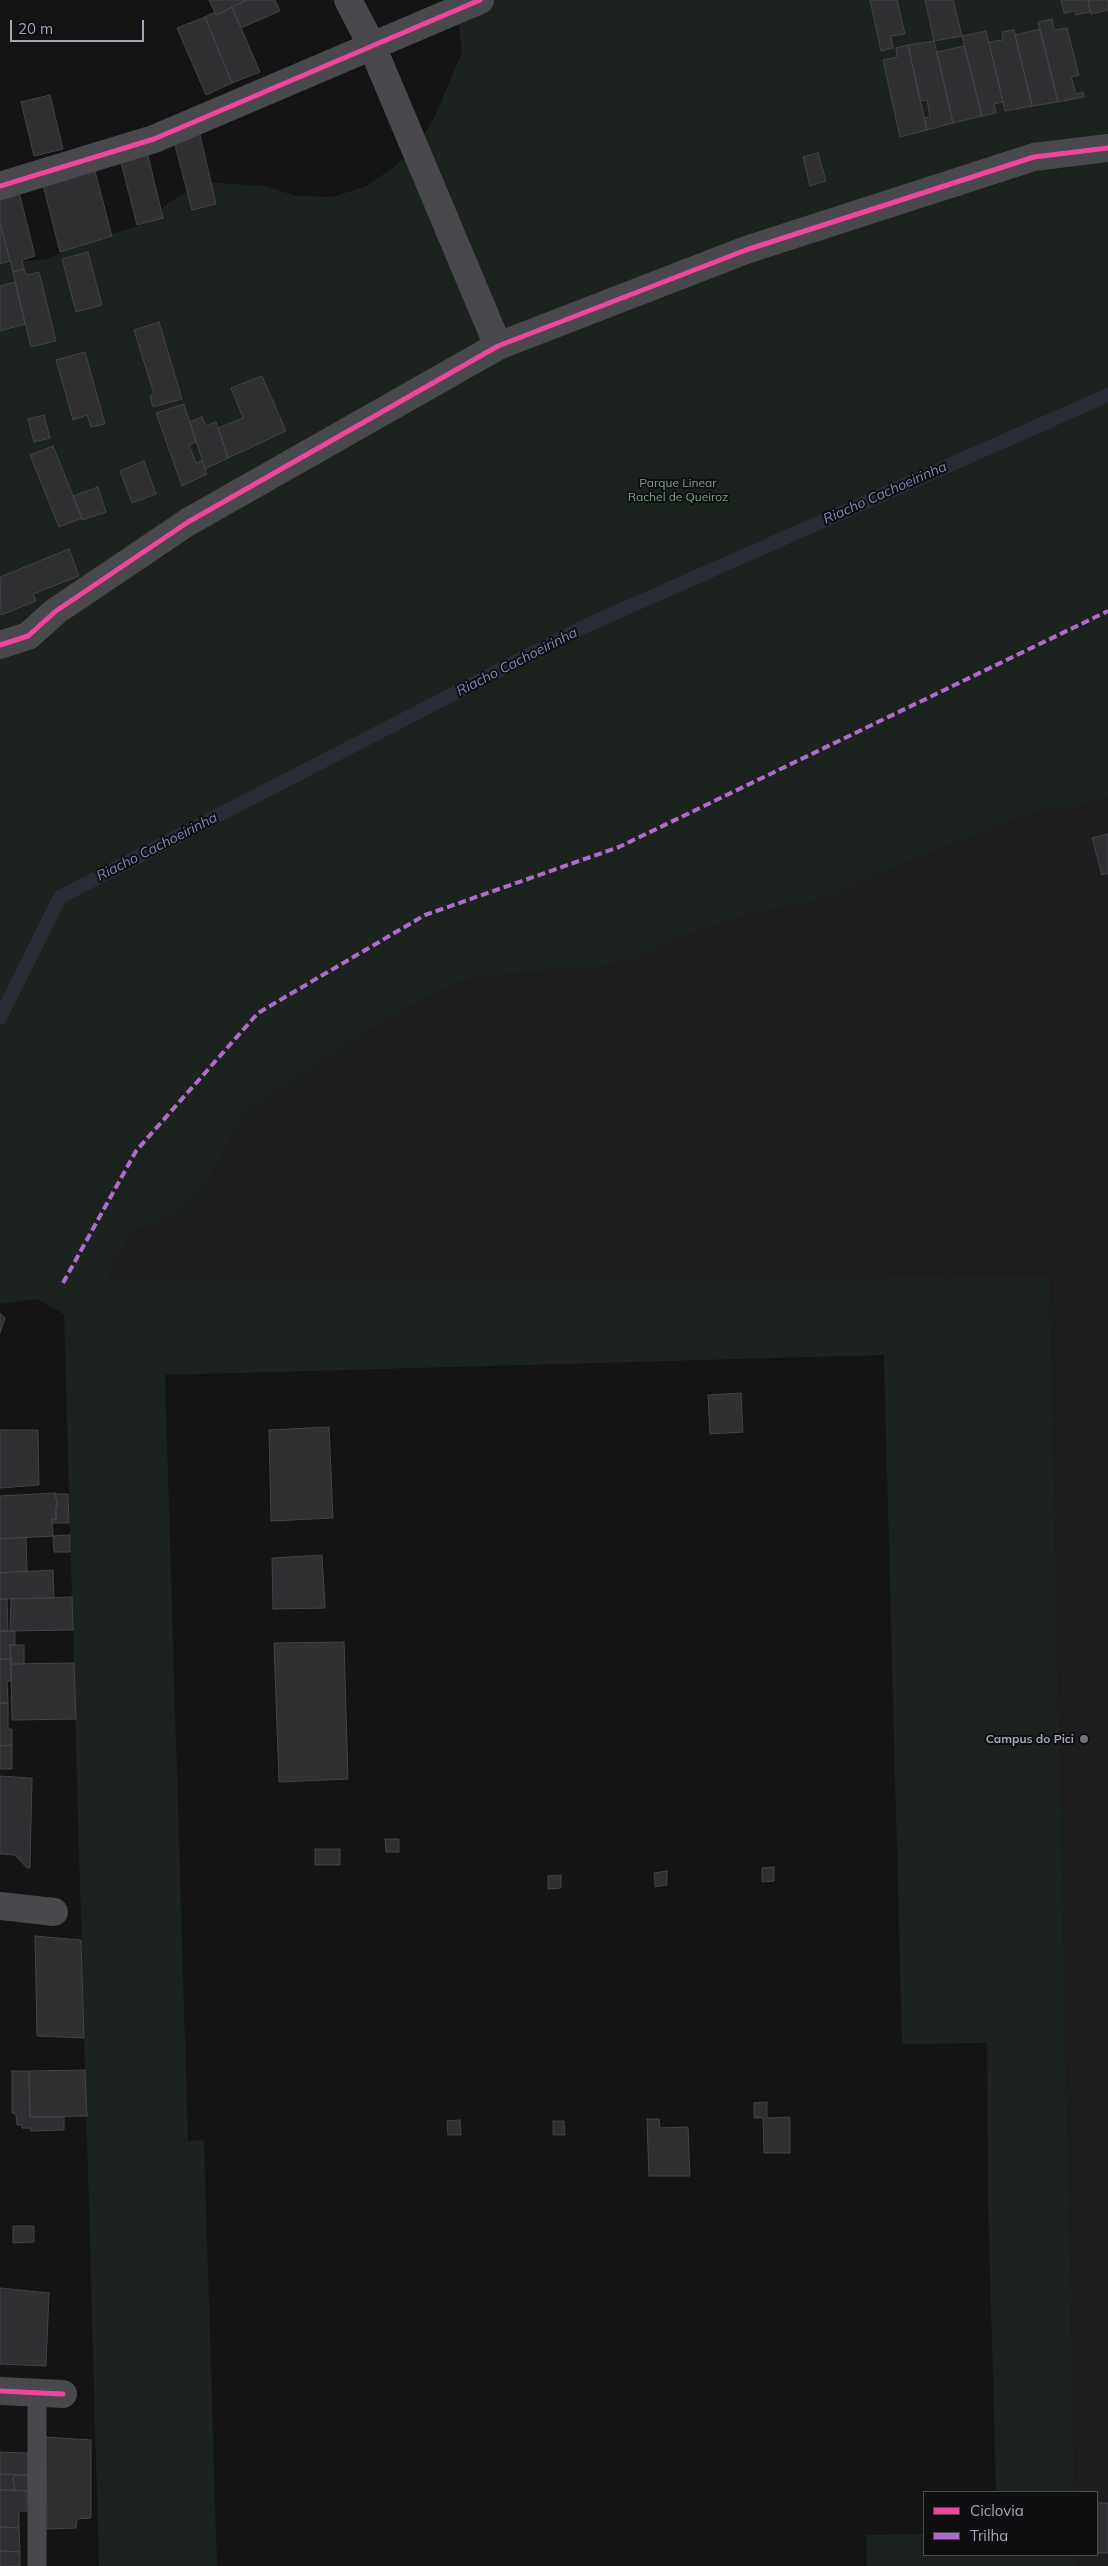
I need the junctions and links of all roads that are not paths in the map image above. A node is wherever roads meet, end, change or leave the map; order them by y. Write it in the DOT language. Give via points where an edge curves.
graph roads {
  1 [pos="348,0"];
  2 [pos="480,0"];
  3 [pos="372,46"];
  4 [pos="1108,148"];
  5 [pos="0,186"];
  6 [pos="498,346"];
  7 [pos="0,645"];
  8 [pos="0,1906"];
  9 [pos="54,1912"];
  10 [pos="0,2391"];
  11 [pos="50,2393"];
  12 [pos="37,2566"];
  1 -- 3 [label="street"];
  2 -- 3 [label="street"];
  3 -- 5 [label="street" via="154,139"];
  3 -- 6 [label="street"];
  4 -- 6 [label="street" via="1034,157 746,250"];
  6 -- 7 [label="street" via="188,522 56,611 28,636"];
  8 -- 9 [label="street"];
  10 -- 11 [label="street"];
  11 -- 12 [label="lane"];
}
